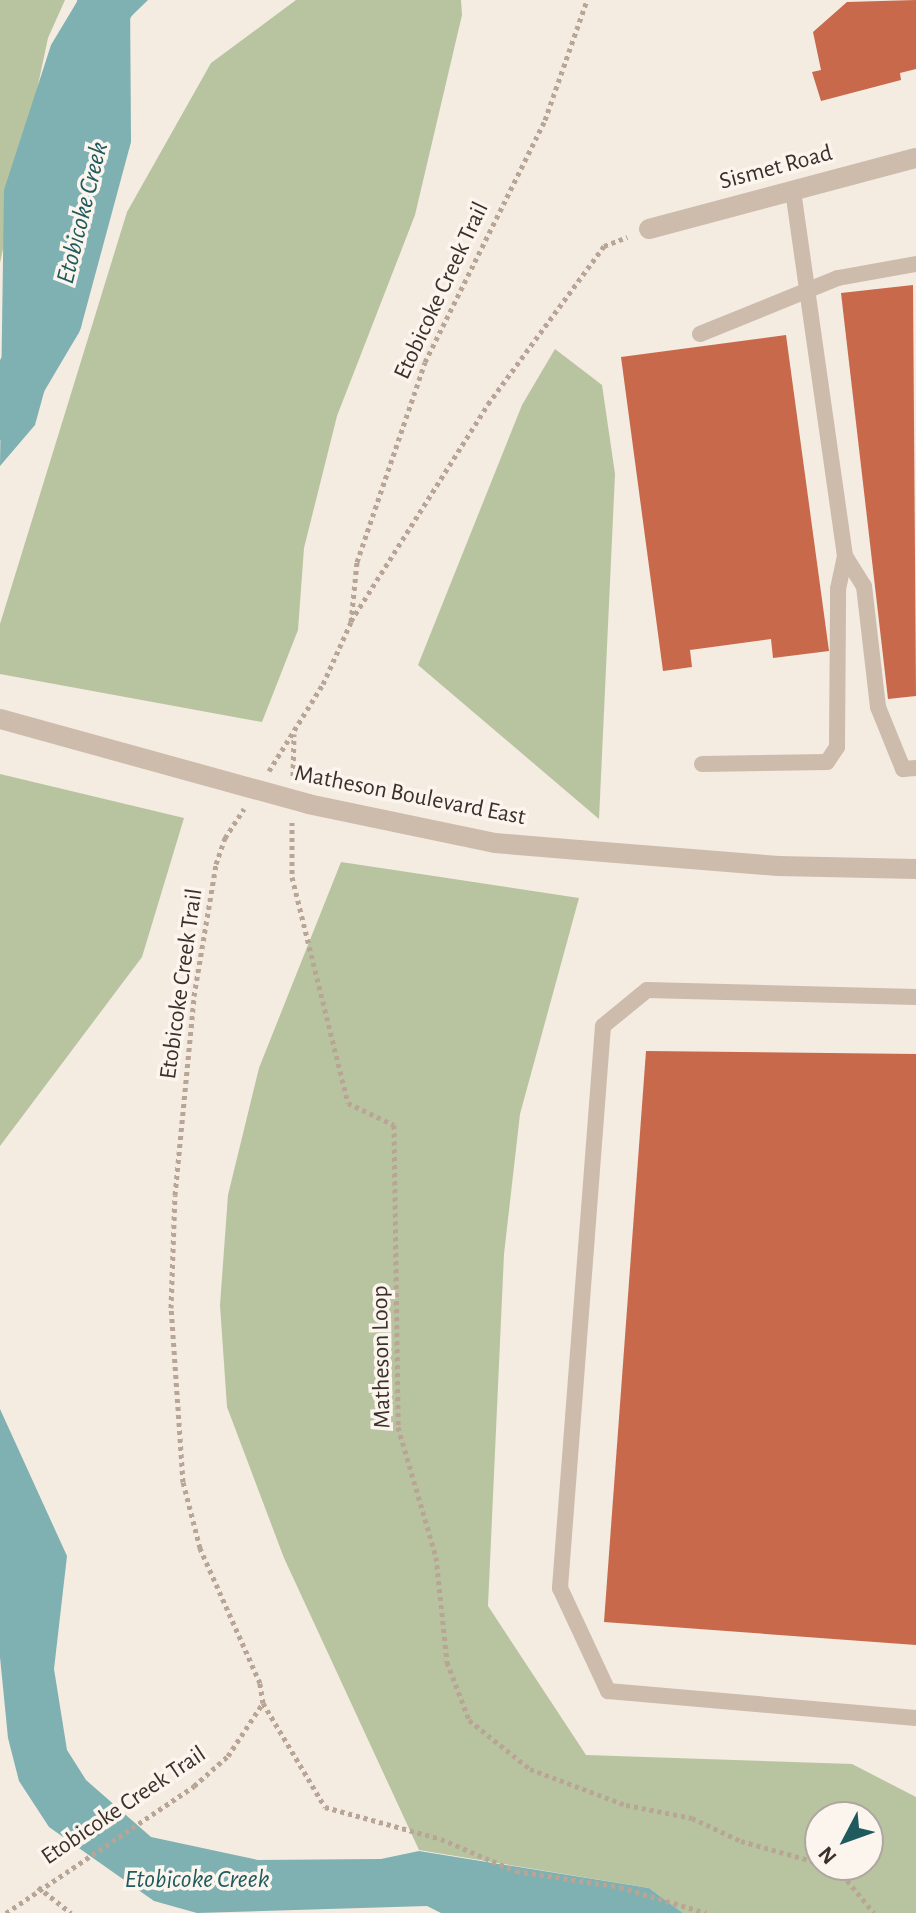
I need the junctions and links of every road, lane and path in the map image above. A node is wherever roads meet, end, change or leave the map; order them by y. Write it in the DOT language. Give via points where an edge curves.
graph roads {
  1 [pos="587,0"];
  2 [pos="916,158"];
  3 [pos="793,190"];
  4 [pos="649,229"];
  5 [pos="916,264"];
  6 [pos="807,292"];
  7 [pos="700,334"];
  8 [pos="845,556"];
  9 [pos="351,622"];
  10 [pos="0,719"];
  11 [pos="294,733"];
  12 [pos="702,764"];
  13 [pos="916,768"];
  14 [pos="259,786"];
  15 [pos="293,791"];
  16 [pos="250,799"];
  17 [pos="293,805"];
  18 [pos="916,869"];
  19 [pos="916,997"];
  20 [pos="263,1703"];
  21 [pos="916,1718"];
  22 [pos="804,1859"];
  23 [pos="848,1881"];
  24 [pos="38,1887"];
  25 [pos="6,1913"];
  26 [pos="71,1913"];
  27 [pos="706,1913"];
  28 [pos="874,1913"];
  1 -- 9 [label="path, Etobicoke Creek Trail" via="545,120 425,362 357,562"];
  2 -- 3 [label="street, Sismet Road"];
  3 -- 4 [label="street, Sismet Road"];
  3 -- 6 [label="lane"];
  4 -- 9 [label="path" via="604,246 488,404"];
  5 -- 6 [label="lane" via="838,278"];
  6 -- 7 [label="lane"];
  6 -- 8 [label="lane"];
  8 -- 12 [label="lane" via="838,589 837,747 827,762"];
  8 -- 13 [label="lane" via="864,586 878,707 903,769"];
  9 -- 11 [label="path, Etobicoke Creek Trail"];
  10 -- 18 [label="street, Matheson Boulevard East, bridge" via="308,804 495,843 778,866"];
  11 -- 14 [label="path, Etobicoke Creek Trail"];
  11 -- 15 [label="path"];
  16 -- 20 [label="path, Etobicoke Creek Trail" via="225,838 216,864 194,996 175,1195 171,1308 183,1482 200,1548 260,1683"];
  17 -- 22 [label="path, Matheson Loop" via="292,877 348,1103 394,1125 398,1427 436,1557 447,1662 469,1720 530,1769 626,1805 692,1818 741,1841"];
  19 -- 21 [label="lane" via="647,990 603,1026 560,1588 608,1691"];
  20 -- 24 [label="path, Etobicoke Creek Trail" via="228,1756 194,1786"];
  20 -- 27 [label="path" via="325,1807 441,1839 516,1871 620,1887"];
  23 -- 28 [label="path"];
  24 -- 25 [label="path, Etobicoke Creek Trail"];
  24 -- 26 [label="path"];
}
